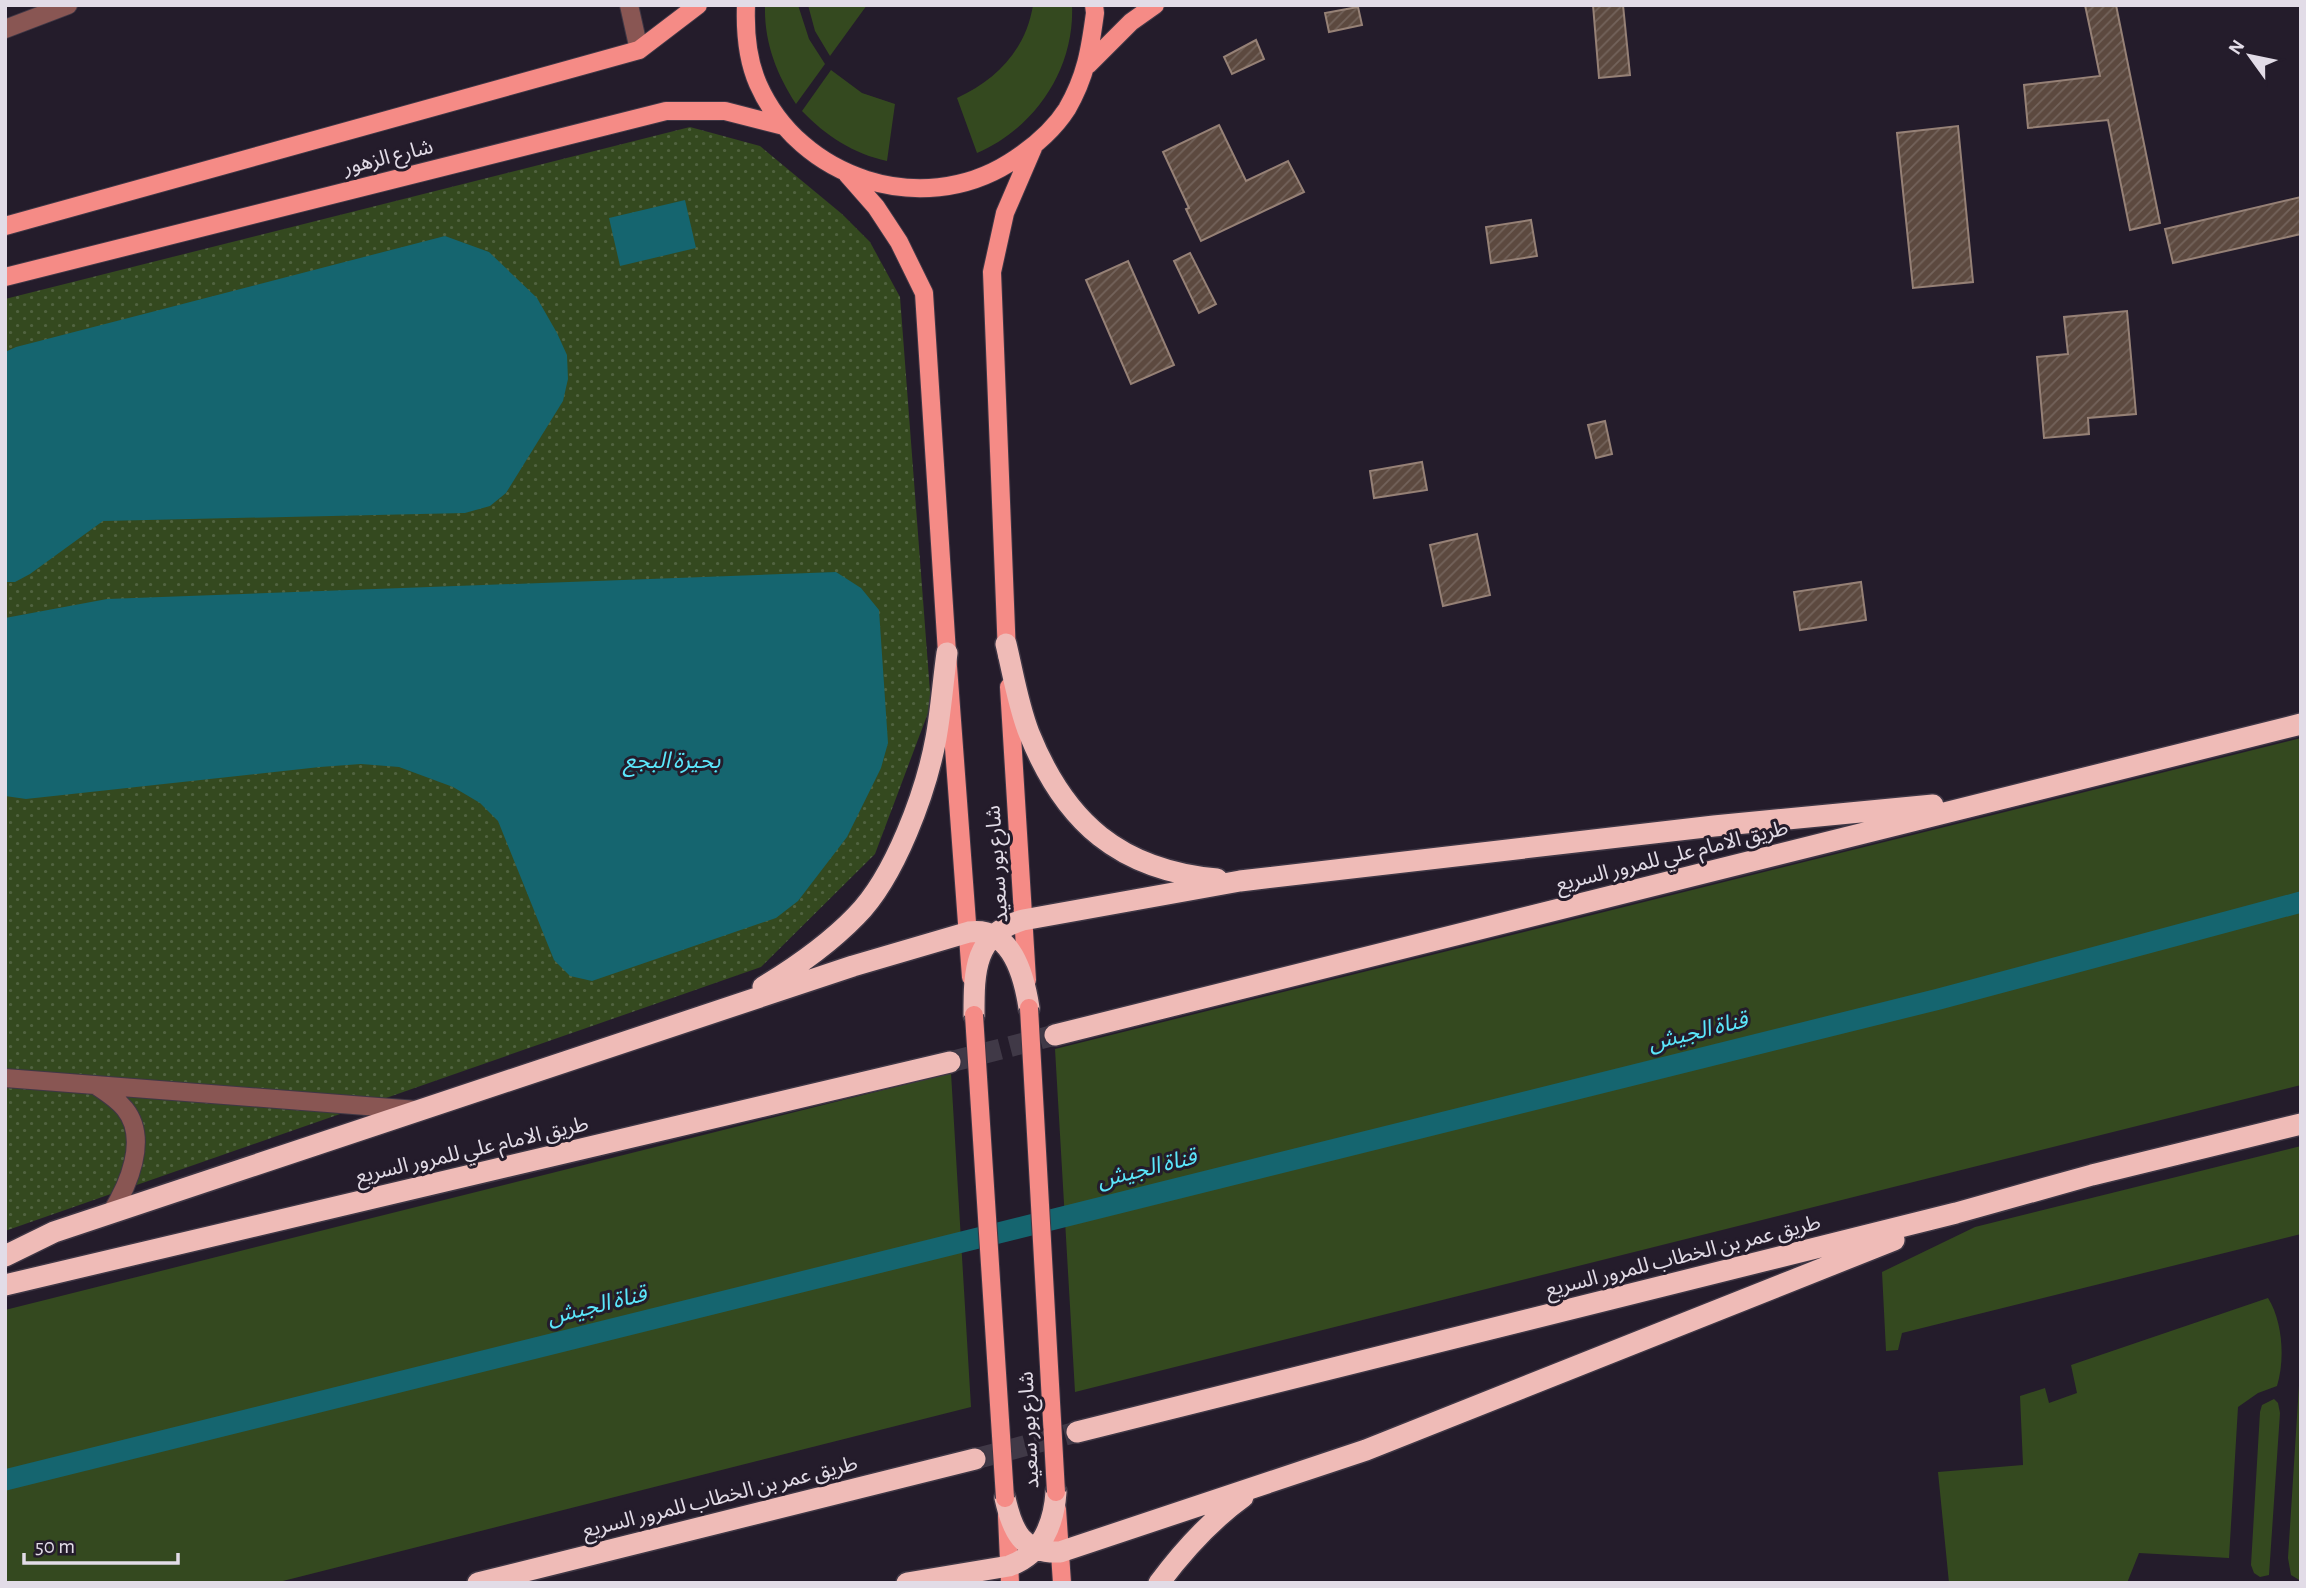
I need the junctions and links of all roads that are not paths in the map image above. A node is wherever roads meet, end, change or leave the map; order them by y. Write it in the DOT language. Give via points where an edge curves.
graph roads {
  1 [pos="68,5"];
  2 [pos="629,5"];
  3 [pos="698,5"];
  4 [pos="746,5"];
  5 [pos="1094,5"];
  6 [pos="1155,5"];
  7 [pos="5,29"];
  8 [pos="639,50"];
  9 [pos="1088,65"];
  10 [pos="784,126"];
  11 [pos="1032,148"];
  12 [pos="847,174"];
  13 [pos="5,226"];
  14 [pos="5,276"];
  15 [pos="1006,644"];
  16 [pos="947,653"];
  17 [pos="2301,724"];
  18 [pos="2005,798"];
  19 [pos="1240,881"];
  20 [pos="969,932"];
  21 [pos="1000,941"];
  22 [pos="733,1005"];
  23 [pos="1029,1008"];
  24 [pos="974,1015"];
  25 [pos="1055,1035"];
  26 [pos="950,1062"];
  27 [pos="5,1078"];
  28 [pos="95,1084"];
  29 [pos="422,1110"];
  30 [pos="2301,1124"];
  31 [pos="111,1213"];
  32 [pos="1956,1213"];
  33 [pos="5,1256"];
  34 [pos="5,1285"];
  35 [pos="1077,1432"];
  36 [pos="975,1459"];
  37 [pos="1258,1486"];
  38 [pos="1056,1492"];
  39 [pos="1005,1498"];
  40 [pos="1038,1541"];
  41 [pos="1010,1574"];
  42 [pos="478,1583"];
  43 [pos="908,1583"];
  44 [pos="1062,1583"];
  45 [pos="1159,1583"];
  1 -- 7 [label="street"];
  2 -- 8 [label="street"];
  3 -- 8 [label="main road, شارع الزهور"];
  4 -- 10 [label="main road" via="745,34 758,83"];
  5 -- 9 [label="main road"];
  6 -- 9 [label="main road"];
  8 -- 13 [label="main road, شارع الزهور"];
  9 -- 11 [label="main road" via="1066,110"];
  10 -- 12 [label="main road" via="813,154"];
  10 -- 14 [label="main road, شارع الزهور" via="724,111 666,111"];
  11 -- 12 [label="main road" via="991,174 943,188 894,188"];
  11 -- 15 [label="main road, شارع بور سعيد" via="1005,213 992,272"];
  12 -- 16 [label="main road, شارع بور سعيد" via="899,242 924,293"];
  15 -- 19 [label="highway" via="1029,733 1055,785 1094,833 1149,864 1198,877"];
  15 -- 21 [label="main road, شارع بور سعيد"];
  16 -- 20 [label="main road, شارع بور سعيد"];
  16 -- 22 [label="highway" via="936,739 923,789 888,873 858,915 825,945"];
  17 -- 18 [label="highway, طريق الامام علي للمرور السريع"];
  18 -- 19 [label="highway" via="1714,826"];
  18 -- 25 [label="highway, طريق الامام علي للمرور السريع"];
  19 -- 21 [label="highway"];
  20 -- 21 [label="highway" via="982,931"];
  20 -- 22 [label="highway"];
  21 -- 23 [label="highway" via="1019,967"];
  21 -- 24 [label="highway" via="975,975"];
  22 -- 29 [label="highway"];
  23 -- 38 [label="main road, شارع بور سعيد, bridge"];
  24 -- 39 [label="main road, شارع بور سعيد, bridge"];
  26 -- 34 [label="highway, طريق الامام علي للمرور السريع"];
  27 -- 28 [label="street"];
  28 -- 29 [label="street"];
  28 -- 31 [label="street" via="127,1111 134,1130 133,1170"];
  29 -- 31 [label="highway"];
  30 -- 32 [label="highway, طريق عمر بن الخطاب للمرور السريع"];
  31 -- 33 [label="highway" via="37,1238"];
  32 -- 35 [label="highway, طريق عمر بن الخطاب للمرور السريع"];
  32 -- 37 [label="highway" via="1366,1450"];
  36 -- 42 [label="highway, طريق عمر بن الخطاب للمرور السريع"];
  37 -- 40 [label="highway"];
  37 -- 45 [label="highway" via="1227,1508"];
  38 -- 40 [label="highway" via="1053,1516"];
  39 -- 40 [label="highway" via="1012,1524"];
  40 -- 41 [label="highway"];
  40 -- 44 [label="main road"];
  41 -- 43 [label="highway"];
}
